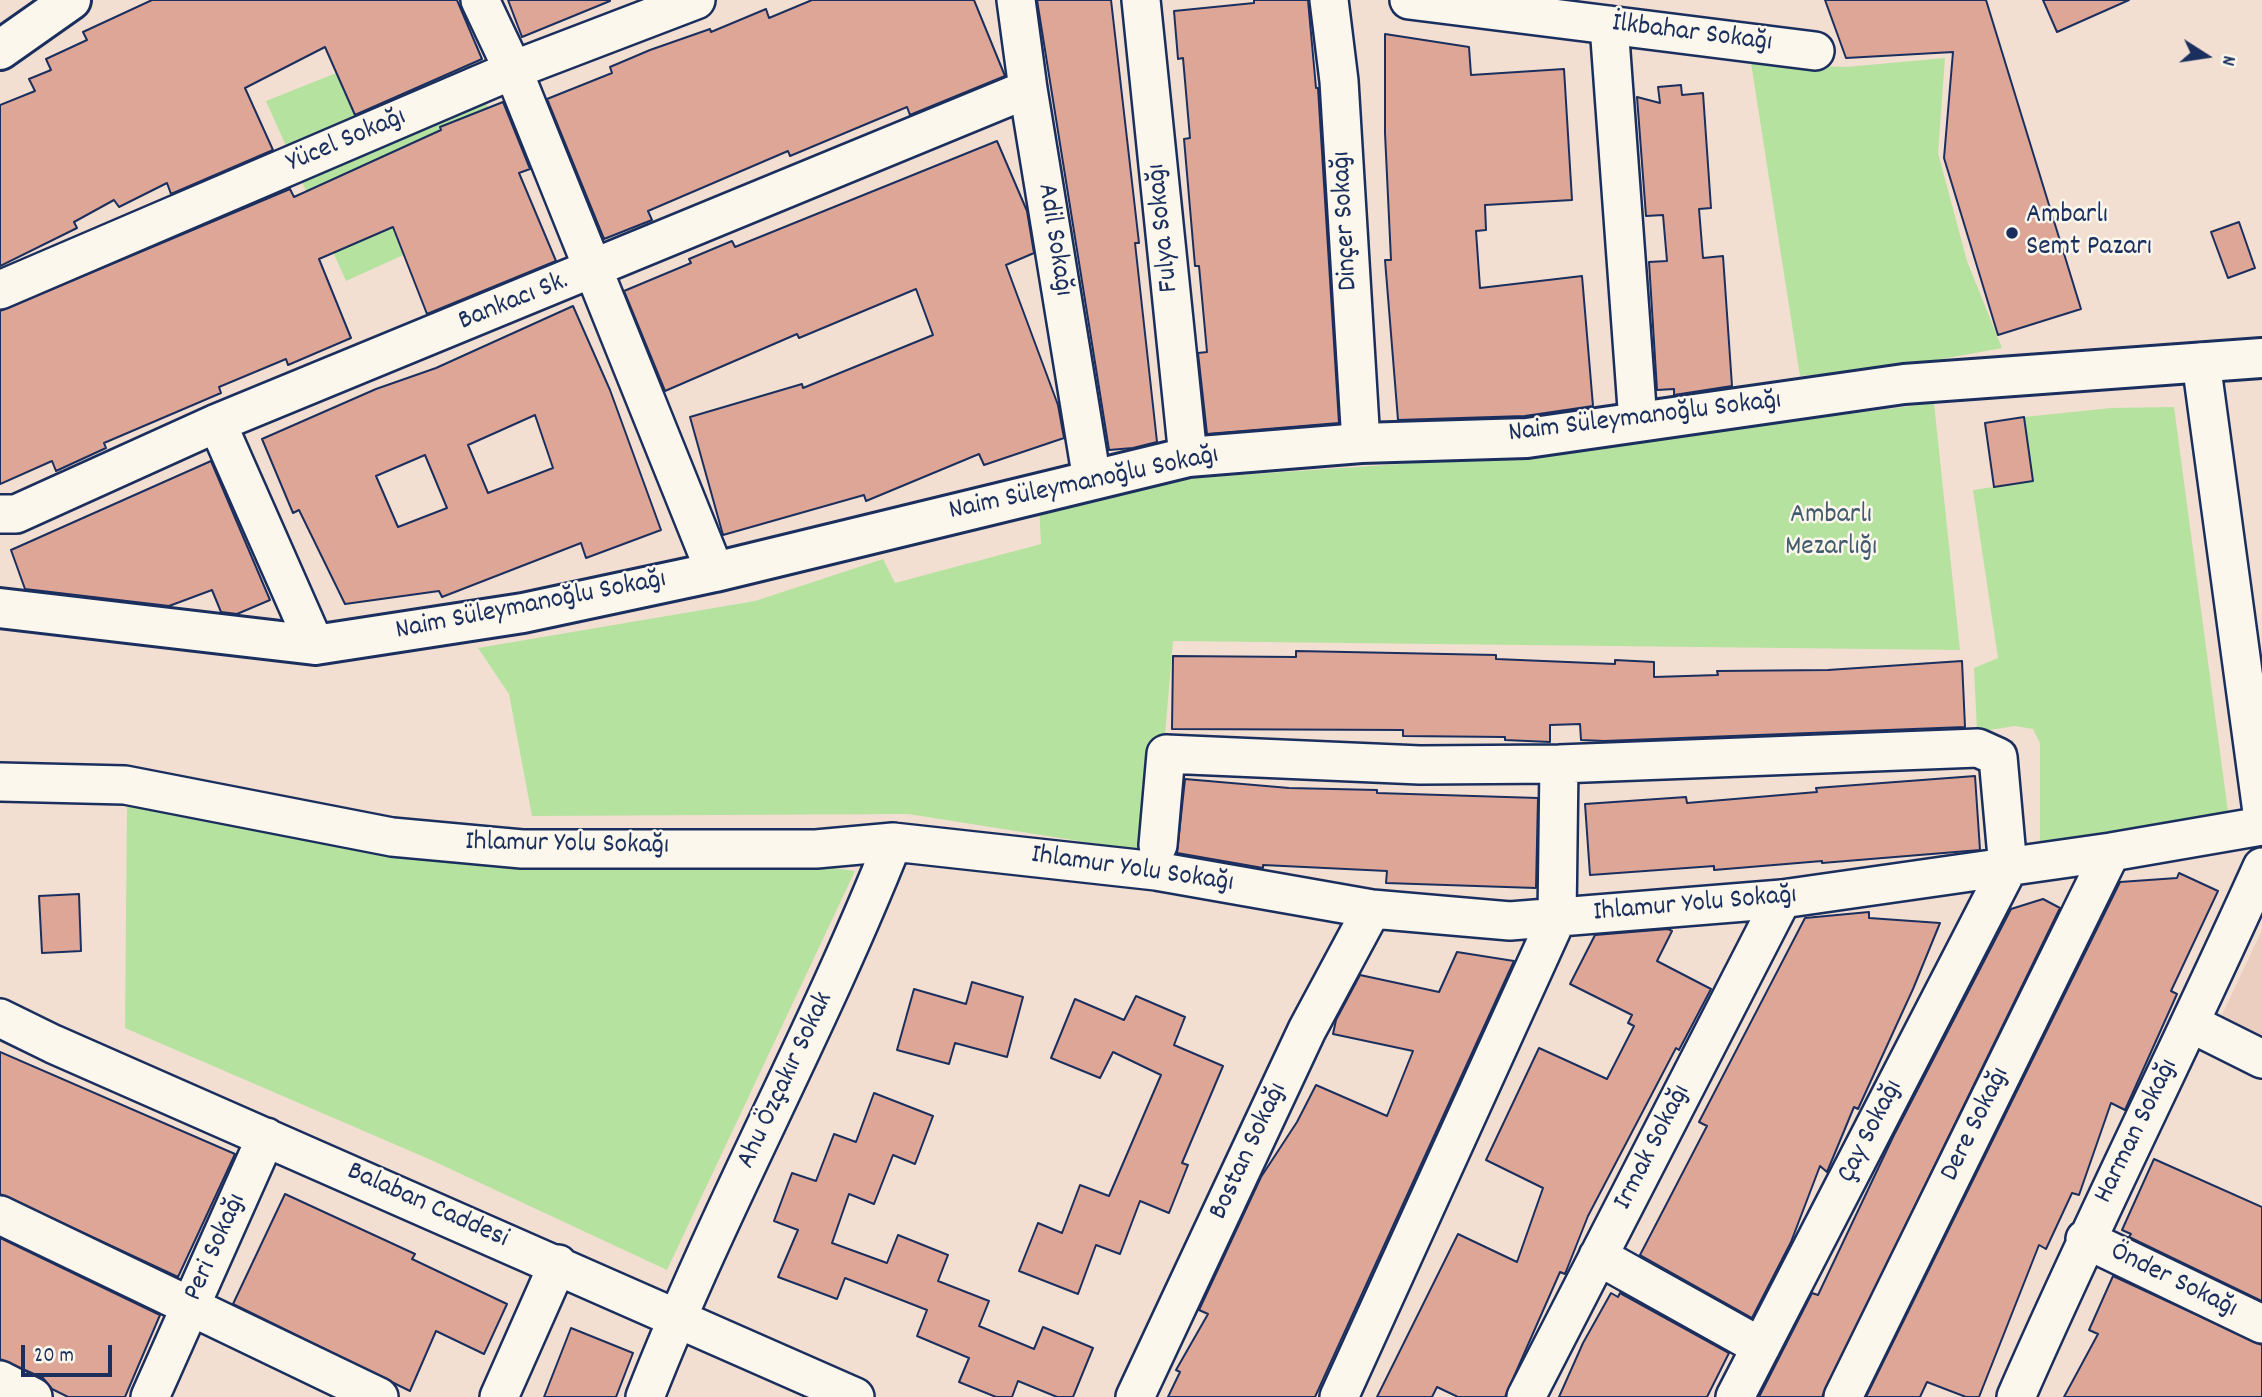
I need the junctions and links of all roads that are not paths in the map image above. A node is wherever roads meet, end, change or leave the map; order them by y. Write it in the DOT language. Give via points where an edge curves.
graph roads {
  1 [pos="71,0"];
  2 [pos="480,0"];
  3 [pos="696,0"];
  4 [pos="1016,0"];
  5 [pos="1141,0"];
  6 [pos="1329,0"];
  7 [pos="1409,0"];
  8 [pos="1568,10"];
  9 [pos="1609,25"];
  10 [pos="0,50"];
  11 [pos="1815,51"];
  12 [pos="513,71"];
  13 [pos="1028,89"];
  14 [pos="591,271"];
  15 [pos="0,290"];
  16 [pos="2262,358"];
  17 [pos="2201,362"];
  18 [pos="1638,422"];
  19 [pos="217,423"];
  20 [pos="1361,443"];
  21 [pos="1188,457"];
  22 [pos="1092,480"];
  23 [pos="0,514"];
  24 [pos="715,572"];
  25 [pos="0,608"];
  26 [pos="315,645"];
  27 [pos="1559,764"];
  28 [pos="0,782"];
  29 [pos="2262,812"];
  30 [pos="2262,826"];
  31 [pos="892,842"];
  32 [pos="1158,845"];
  33 [pos="2111,852"];
  34 [pos="2262,867"];
  35 [pos="2008,868"];
  36 [pos="1782,899"];
  37 [pos="1372,909"];
  38 [pos="1557,918"];
  39 [pos="0,1018"];
  40 [pos="2192,1024"];
  41 [pos="2262,1059"];
  42 [pos="267,1137"];
  43 [pos="0,1215"];
  44 [pos="2085,1239"];
  45 [pos="1598,1256"];
  46 [pos="558,1264"];
  47 [pos="191,1306"];
  48 [pos="676,1318"];
  49 [pos="2262,1324"];
  50 [pos="1761,1347"];
  51 [pos="0,1380"];
  52 [pos="33,1397"];
  53 [pos="150,1397"];
  54 [pos="379,1397"];
  55 [pos="499,1397"];
  56 [pos="645,1397"];
  57 [pos="855,1397"];
  58 [pos="1135,1397"];
  59 [pos="1339,1397"];
  60 [pos="1526,1397"];
  61 [pos="1735,1397"];
  62 [pos="1843,1397"];
  63 [pos="2016,1397"];
  1 -- 10 [label="main road"];
  2 -- 12 [label="street"];
  3 -- 12 [label="street, Yücel Sokağı"];
  4 -- 13 [label="street, Adil Sokağı"];
  5 -- 21 [label="street, Fulya Sokağı"];
  6 -- 20 [label="street, Dinçer Sokağı" via="1339,81"];
  7 -- 8 [label="street, İlkbahar Sokağı"];
  8 -- 9 [label="street, İlkbahar Sokağı"];
  9 -- 11 [label="street, İlkbahar Sokağı"];
  9 -- 18 [label="street"];
  12 -- 14 [label="street"];
  12 -- 15 [label="street, Yücel Sokağı"];
  13 -- 14 [label="street, Bankacı Sk."];
  13 -- 22 [label="street, Adil Sokağı"];
  14 -- 19 [label="street, Bankacı Sk."];
  14 -- 24 [label="street"];
  16 -- 17 [label="main road, Naim Süleymanoğlu Sokağı"];
  17 -- 18 [label="main road, Naim Süleymanoğlu Sokağı" via="1904,384"];
  17 -- 29 [label="street"];
  18 -- 20 [label="main road, Naim Süleymanoğlu Sokağı" via="1527,438"];
  19 -- 23 [label="street, Bankacı Sk." via="16,514"];
  19 -- 26 [label="street"];
  20 -- 21 [label="main road, Naim Süleymanoğlu Sokağı"];
  21 -- 22 [label="main road, Naim Süleymanoğlu Sokağı"];
  22 -- 24 [label="main road, Naim Süleymanoğlu Sokağı"];
  24 -- 26 [label="main road, Naim Süleymanoğlu Sokağı" via="523,613"];
  25 -- 26 [label="main road, Naim Süleymanoğlu Sokağı"];
  27 -- 32 [label="street" via="1420,765 1166,754"];
  27 -- 35 [label="street" via="1978,748 1998,757"];
  27 -- 38 [label="street"];
  28 -- 31 [label="street, Ihlamur Yolu Sokağı" via="125,785 391,838 522,849 816,849"];
  30 -- 33 [label="street, Ihlamur Yolu Sokağı"];
  31 -- 37 [label="street, Ihlamur Yolu Sokağı" via="1156,871"];
  31 -- 48 [label="street, Ahu Özçakır Sokak" via="818,1016"];
  33 -- 35 [label="street, Ihlamur Yolu Sokağı"];
  33 -- 62 [label="street, Dere Sokağı"];
  34 -- 40 [label="street, Harman Sokağı"];
  35 -- 36 [label="street, Ihlamur Yolu Sokağı"];
  35 -- 50 [label="street, Çay Sokağı"];
  36 -- 38 [label="street, Ihlamur Yolu Sokağı"];
  36 -- 45 [label="street, Irmak Sokağı"];
  37 -- 38 [label="street, Ihlamur Yolu Sokağı" via="1510,921"];
  37 -- 58 [label="street, Bostan Sokağı" via="1307,1030"];
  38 -- 59 [label="street"];
  39 -- 42 [label="street, Balaban Caddesi"];
  40 -- 41 [label="street"];
  40 -- 44 [label="street, Harman Sokağı"];
  42 -- 46 [label="street, Balaban Caddesi"];
  42 -- 47 [label="street, Peri Sokağı"];
  43 -- 47 [label="street"];
  44 -- 49 [label="street, Önder Sokağı"];
  44 -- 63 [label="street, Harman Sokağı"];
  45 -- 50 [label="street"];
  45 -- 60 [label="street, Irmak Sokağı"];
  46 -- 48 [label="street, Balaban Caddesi"];
  46 -- 55 [label="street"];
  47 -- 53 [label="street, Peri Sokağı"];
  47 -- 54 [label="street"];
  48 -- 56 [label="street, Ahu Özçakır Sokak"];
  48 -- 57 [label="street, Balaban Caddesi"];
  50 -- 61 [label="street, Çay Sokağı"];
  51 -- 52 [label="street"];
}
